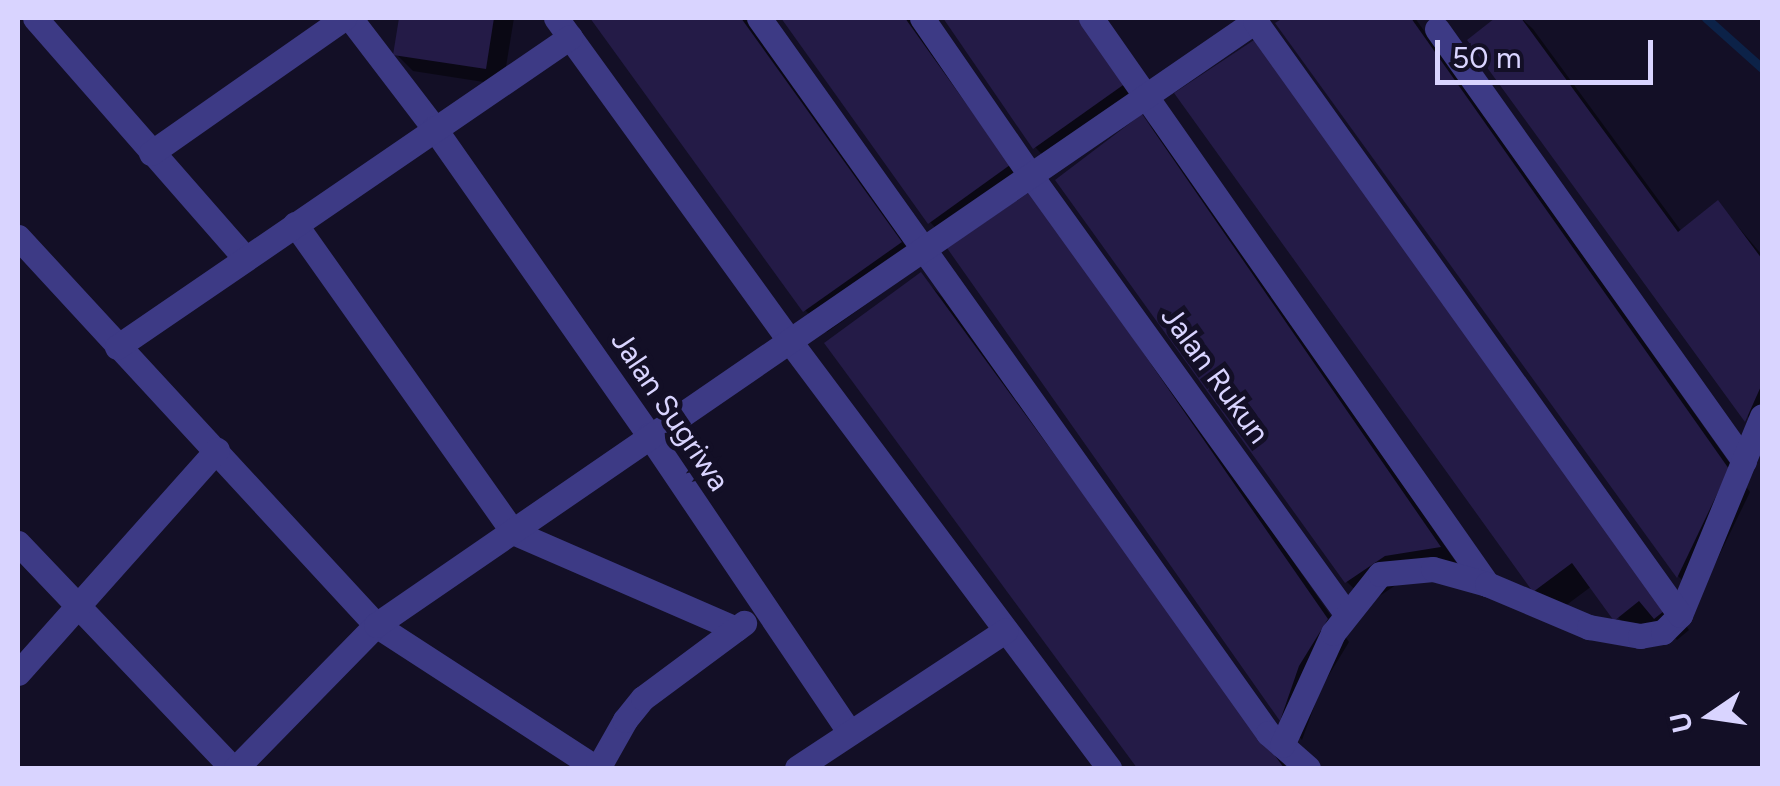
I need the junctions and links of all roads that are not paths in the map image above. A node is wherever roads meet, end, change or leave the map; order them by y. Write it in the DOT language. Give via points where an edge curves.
graph roads {
  1 [pos="36,18"];
  2 [pos="347,18"];
  3 [pos="758,18"];
  4 [pos="922,18"];
  5 [pos="1091,18"];
  6 [pos="1258,19"];
  7 [pos="563,28"];
  8 [pos="1436,29"];
  9 [pos="1145,97"];
  10 [pos="434,128"];
  11 [pos="151,153"];
  12 [pos="1031,176"];
  13 [pos="296,224"];
  14 [pos="18,236"];
  15 [pos="926,250"];
  16 [pos="245,258"];
  17 [pos="791,343"];
  18 [pos="117,347"];
  19 [pos="1762,416"];
  20 [pos="649,435"];
  21 [pos="217,450"];
  22 [pos="1744,461"];
  23 [pos="513,532"];
  24 [pos="18,543"];
  25 [pos="1486,584"];
  26 [pos="75,604"];
  27 [pos="763,610"];
  28 [pos="1345,612"];
  29 [pos="1680,615"];
  30 [pos="376,625"];
  31 [pos="736,629"];
  32 [pos="1006,630"];
  33 [pos="18,673"];
  34 [pos="850,733"];
  35 [pos="1282,745"];
  36 [pos="234,768"];
  37 [pos="597,768"];
  38 [pos="797,768"];
  39 [pos="1107,768"];
  40 [pos="1308,768"];
  1 -- 11 [label="street"];
  2 -- 10 [label="street, Jalan Sugriwa"];
  2 -- 11 [label="street"];
  3 -- 15 [label="street"];
  4 -- 12 [label="street, Jalan Rukun"];
  5 -- 9 [label="street"];
  6 -- 9 [label="street"];
  6 -- 29 [label="street"];
  7 -- 10 [label="street"];
  7 -- 17 [label="street"];
  8 -- 22 [label="street"];
  9 -- 12 [label="street"];
  9 -- 25 [label="street"];
  10 -- 13 [label="street"];
  10 -- 20 [label="street, Jalan Sugriwa"];
  11 -- 16 [label="street"];
  12 -- 15 [label="street"];
  12 -- 28 [label="street, Jalan Rukun"];
  13 -- 16 [label="street"];
  13 -- 23 [label="street"];
  14 -- 18 [label="street"];
  15 -- 17 [label="street"];
  15 -- 35 [label="street"];
  16 -- 18 [label="street"];
  17 -- 20 [label="street"];
  17 -- 32 [label="street"];
  18 -- 21 [label="street"];
  19 -- 22 [label="street"];
  20 -- 23 [label="street"];
  20 -- 27 [label="street, Jalan Sugriwa"];
  21 -- 26 [label="street"];
  21 -- 30 [label="street"];
  22 -- 29 [label="street"];
  23 -- 30 [label="street"];
  23 -- 31 [label="street"];
  24 -- 26 [label="street"];
  25 -- 28 [label="street" via="1433,569 1399,569 1371,579"];
  25 -- 29 [label="street" via="1618,633 1653,636"];
  26 -- 33 [label="street"];
  26 -- 36 [label="street"];
  27 -- 31 [label="street"];
  27 -- 34 [label="street, Jalan Sugriwa"];
  28 -- 35 [label="street"];
  30 -- 36 [label="street"];
  30 -- 37 [label="street"];
  31 -- 37 [label="street" via="643,698"];
  32 -- 34 [label="street"];
  32 -- 39 [label="street"];
  34 -- 38 [label="street"];
  35 -- 40 [label="street"];
}
